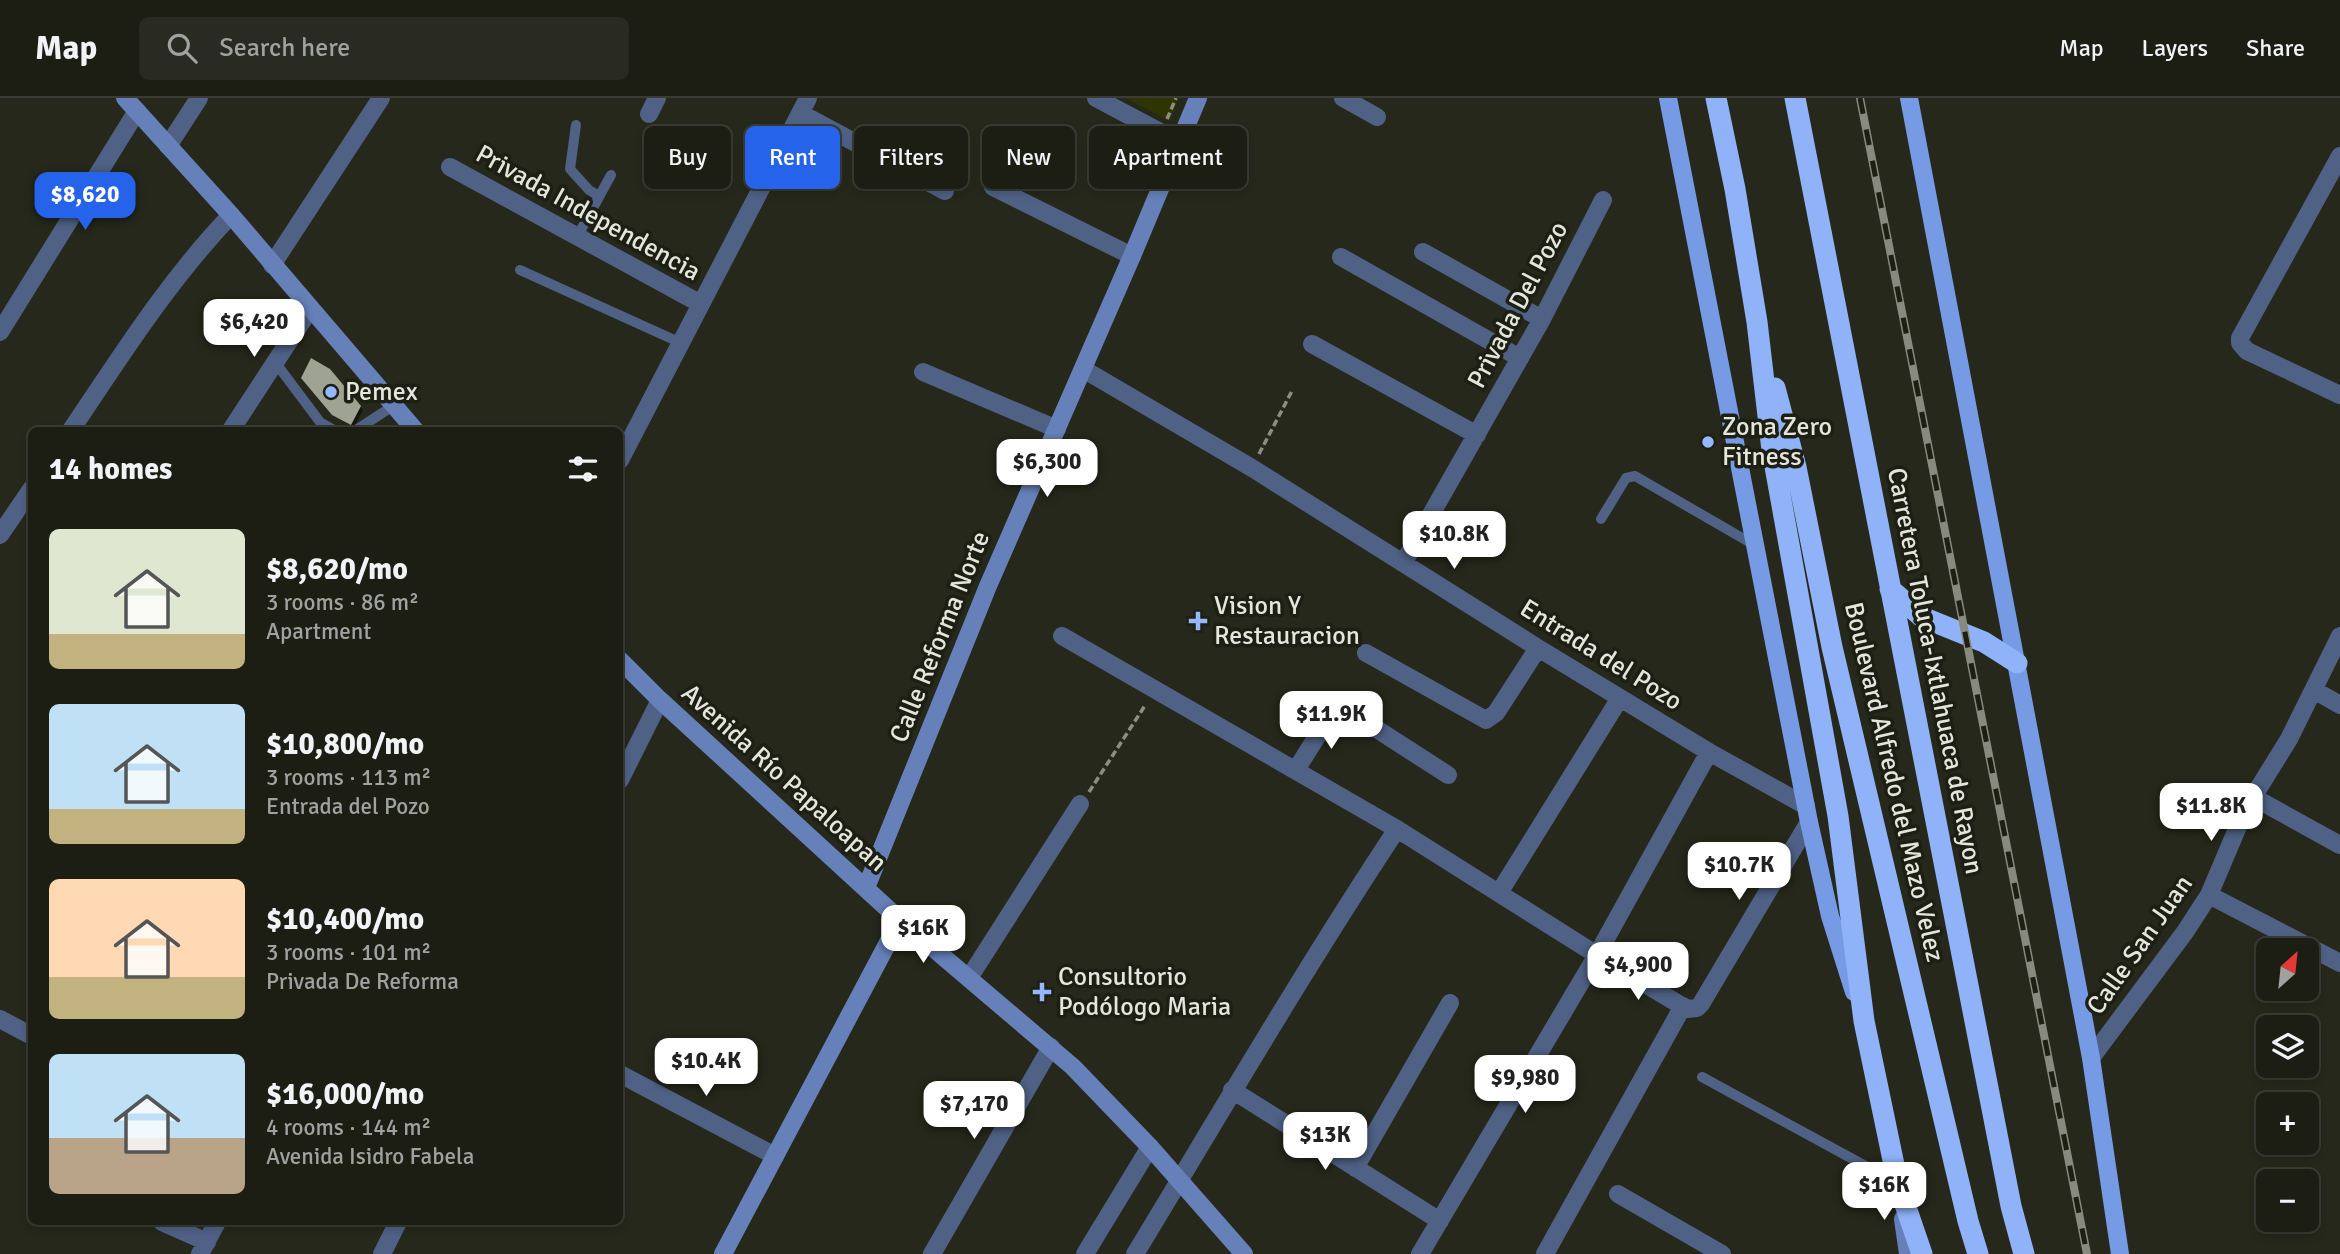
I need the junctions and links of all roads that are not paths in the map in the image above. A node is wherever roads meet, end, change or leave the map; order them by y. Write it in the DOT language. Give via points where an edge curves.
graph roads {
  1 [pos="199,98"];
  2 [pos="381,98"];
  3 [pos="1096,98"];
  4 [pos="1198,98"];
  5 [pos="1343,98"];
  6 [pos="1668,98"];
  7 [pos="1716,98"];
  8 [pos="1795,98"];
  9 [pos="1909,98"];
  10 [pos="131,105"];
  11 [pos="804,106"];
  12 [pos="1377,117"];
  13 [pos="576,125"];
  14 [pos="1149,126"];
  15 [pos="1186,126"];
  16 [pos="169,146"];
  17 [pos="2340,156"];
  18 [pos="450,167"];
  19 [pos="611,175"];
  20 [pos="997,189"];
  21 [pos="1160,189"];
  22 [pos="945,191"];
  23 [pos="600,196"];
  24 [pos="1603,200"];
  25 [pos="231,215"];
  26 [pos="577,237"];
  27 [pos="1423,252"];
  28 [pos="1132,256"];
  29 [pos="1341,257"];
  30 [pos="272,265"];
  31 [pos="520,270"];
  32 [pos="701,304"];
  33 [pos="310,309"];
  34 [pos="1542,319"];
  35 [pos="1757,322"];
  36 [pos="0,332"];
  37 [pos="681,343"];
  38 [pos="1312,344"];
  39 [pos="1520,359"];
  40 [pos="275,362"];
  41 [pos="1083,369"];
  42 [pos="923,372"];
  43 [pos="2340,395"];
  44 [pos="393,406"];
  45 [pos="73,427"];
  46 [pos="233,427"];
  47 [pos="329,427"];
  48 [pos="361,427"];
  49 [pos="410,427"];
  50 [pos="1057,429"];
  51 [pos="1477,435"];
  52 [pos="623,454"];
  53 [pos="28,494"];
  54 [pos="1601,519"];
  55 [pos="0,535"];
  56 [pos="1757,547"];
  57 [pos="1404,562"];
  58 [pos="1890,589"];
  59 [pos="1062,636"];
  60 [pos="2340,636"];
  61 [pos="1538,648"];
  62 [pos="1366,653"];
  63 [pos="623,663"];
  64 [pos="2017,663"];
  65 [pos="2314,690"];
  66 [pos="1620,698"];
  67 [pos="660,700"];
  68 [pos="2340,705"];
  69 [pos="1709,752"];
  70 [pos="1296,770"];
  71 [pos="623,773"];
  72 [pos="1448,775"];
  73 [pos="2253,797"];
  74 [pos="1080,804"];
  75 [pos="1807,814"];
  76 [pos="1397,829"];
  77 [pos="2340,845"];
  78 [pos="866,888"];
  79 [pos="1499,893"];
  80 [pos="2209,895"];
  81 [pos="900,920"];
  82 [pos="1597,955"];
  83 [pos="2340,962"];
  84 [pos="969,978"];
  85 [pos="1450,1003"];
  86 [pos="1688,1008"];
  87 [pos="0,1019"];
  88 [pos="1864,1021"];
  89 [pos="28,1034"];
  90 [pos="1051,1047"];
  91 [pos="2091,1058"];
  92 [pos="623,1075"];
  93 [pos="1702,1077"];
  94 [pos="1232,1090"];
  95 [pos="1150,1147"];
  96 [pos="775,1156"];
  97 [pos="1355,1168"];
  98 [pos="1180,1180"];
  99 [pos="1898,1184"];
  100 [pos="1618,1195"];
  101 [pos="2113,1205"];
  102 [pos="1440,1221"];
  103 [pos="167,1225"];
  104 [pos="216,1225"];
  105 [pos="396,1225"];
  106 [pos="204,1248"];
  107 [pos="382,1254"];
  108 [pos="723,1254"];
  109 [pos="932,1254"];
  110 [pos="1085,1254"];
  111 [pos="1135,1254"];
  112 [pos="1244,1254"];
  113 [pos="1420,1254"];
  114 [pos="1545,1254"];
  115 [pos="1721,1254"];
  116 [pos="1908,1254"];
  117 [pos="1922,1254"];
  118 [pos="1978,1254"];
  119 [pos="2024,1254"];
  120 [pos="2120,1254"];
  121 [pos="2133,1254"];
  1 -- 16 [label="street"];
  2 -- 30 [label="street"];
  3 -- 14 [label="street"];
  4 -- 15 [label="main road, Calle Reforma Norte"];
  5 -- 12 [label="street"];
  6 -- 56 [label="main road"];
  7 -- 35 [label="highway"];
  8 -- 58 [label="highway, Carretera Toluca-Ixtlahuaca de Rayon"];
  9 -- 64 [label="main road"];
  10 -- 16 [label="main road"];
  10 -- 36 [label="street"];
  11 -- 22 [label="street"];
  11 -- 32 [label="street"];
  13 -- 23 [label="lane" via="570,169"];
  16 -- 25 [label="main road"];
  17 -- 43 [label="street" via="2240,338 2247,351"];
  18 -- 26 [label="street, Privada Independencia"];
  19 -- 23 [label="lane"];
  20 -- 28 [label="street"];
  21 -- 28 [label="main road, Calle Reforma Norte"];
  23 -- 26 [label="lane"];
  24 -- 34 [label="street, Privada Del Pozo"];
  25 -- 30 [label="main road"];
  25 -- 45 [label="street" via="159,299"];
  26 -- 32 [label="street, Privada Independencia"];
  27 -- 34 [label="street"];
  28 -- 41 [label="main road, Calle Reforma Norte"];
  29 -- 39 [label="street"];
  30 -- 33 [label="main road"];
  31 -- 37 [label="lane"];
  32 -- 37 [label="street"];
  33 -- 40 [label="street"];
  33 -- 44 [label="main road"];
  34 -- 39 [label="street, Privada Del Pozo"];
  35 -- 88 [label="highway" via="1772,450 1838,816"];
  35 -- 118 [label="highway, Boulevard Alfredo del Mazo Velez" via="1796,467 1835,660"];
  37 -- 52 [label="street"];
  38 -- 51 [label="street"];
  39 -- 51 [label="street, Privada Del Pozo"];
  40 -- 46 [label="street"];
  40 -- 47 [label="lane" via="320,422"];
  41 -- 50 [label="main road, Calle Reforma Norte"];
  41 -- 57 [label="street, Entrada del Pozo"];
  42 -- 50 [label="street"];
  44 -- 48 [label="lane"];
  44 -- 49 [label="main road"];
  50 -- 78 [label="main road, Calle Reforma Norte"];
  51 -- 57 [label="street, Privada Del Pozo"];
  53 -- 55 [label="street"];
  54 -- 56 [label="lane" via="1626,478 1634,477"];
  56 -- 75 [label="main road"];
  57 -- 61 [label="street, Entrada del Pozo"];
  58 -- 64 [label="highway" via="1922,617 1983,642"];
  58 -- 119 [label="highway, Carretera Toluca-Ixtlahuaca de Rayon"];
  59 -- 70 [label="street"];
  60 -- 65 [label="street, Calle San Juan"];
  61 -- 62 [label="street" via="1496,713 1486,720"];
  61 -- 66 [label="street, Entrada del Pozo"];
  63 -- 67 [label="main road, Avenida Río Papaloapan"];
  64 -- 91 [label="main road"];
  65 -- 68 [label="street"];
  65 -- 73 [label="street, Calle San Juan"];
  66 -- 69 [label="street, Entrada del Pozo"];
  66 -- 79 [label="street"];
  67 -- 71 [label="street"];
  67 -- 78 [label="main road, Avenida Río Papaloapan"];
  69 -- 75 [label="street, Entrada del Pozo"];
  69 -- 82 [label="street"];
  70 -- 72 [label="street" via="1334,709 1341,706"];
  70 -- 76 [label="street"];
  73 -- 77 [label="street"];
  73 -- 80 [label="street, Calle San Juan"];
  74 -- 84 [label="street"];
  75 -- 86 [label="street" via="1701,1004"];
  75 -- 88 [label="main road" via="1830,916"];
  76 -- 79 [label="street"];
  76 -- 94 [label="street"];
  78 -- 81 [label="main road, Avenida Río Papaloapan"];
  79 -- 82 [label="street"];
  80 -- 83 [label="street"];
  80 -- 91 [label="street, Calle San Juan"];
  81 -- 84 [label="main road, Avenida Río Papaloapan"];
  81 -- 96 [label="main road"];
  82 -- 86 [label="street"];
  82 -- 102 [label="street"];
  84 -- 90 [label="main road, Avenida Río Papaloapan"];
  85 -- 97 [label="street"];
  86 -- 114 [label="street"];
  87 -- 89 [label="street"];
  88 -- 99 [label="highway"];
  90 -- 95 [label="main road, Avenida Río Papaloapan"];
  90 -- 109 [label="street"];
  91 -- 101 [label="main road"];
  92 -- 96 [label="street"];
  93 -- 99 [label="lane"];
  94 -- 97 [label="street"];
  94 -- 98 [label="street"];
  95 -- 98 [label="main road, Avenida Río Papaloapan"];
  95 -- 110 [label="street"];
  96 -- 108 [label="main road"];
  97 -- 102 [label="street"];
  98 -- 111 [label="street"];
  98 -- 112 [label="main road, Avenida Río Papaloapan"];
  99 -- 116 [label="main road"];
  99 -- 117 [label="highway"];
  100 -- 115 [label="street"];
  101 -- 120 [label="main road"];
  101 -- 121 [label="main road"];
  102 -- 113 [label="street"];
  103 -- 106 [label="street"];
  104 -- 106 [label="street"];
  105 -- 107 [label="street"];
}
